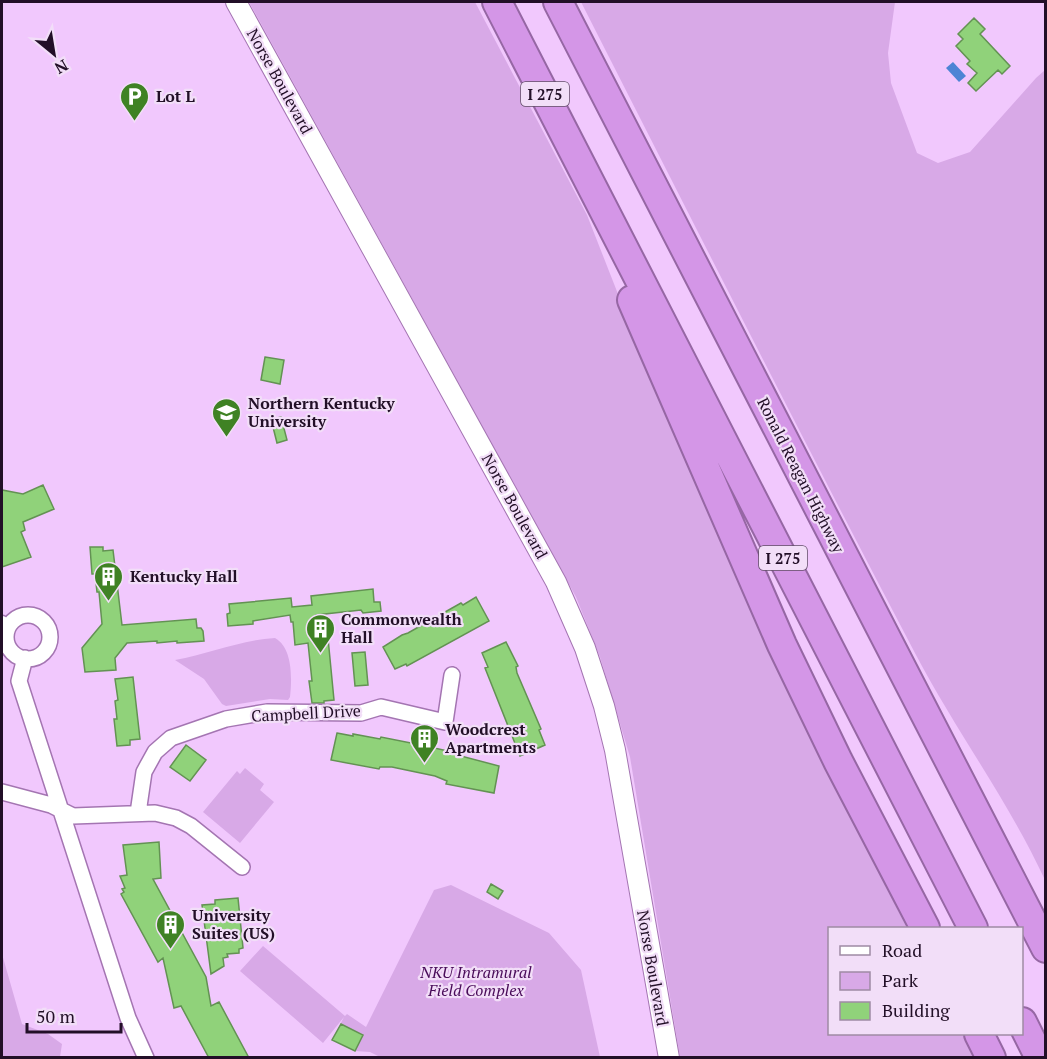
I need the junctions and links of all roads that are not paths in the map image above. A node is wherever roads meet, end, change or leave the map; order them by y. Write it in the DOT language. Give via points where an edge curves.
graph roads {
  1 [pos="236,2"];
  2 [pos="497,2"];
  3 [pos="558,2"];
  4 [pos="593,188"];
  5 [pos="5,625"];
  6 [pos="25,658"];
  7 [pos="452,675"];
  8 [pos="2,792"];
  9 [pos="59,808"];
  10 [pos="138,813"];
  11 [pos="242,867"];
  12 [pos="924,927"];
  13 [pos="972,927"];
  14 [pos="1046,948"];
  15 [pos="1023,1024"];
  16 [pos="980,1035"];
  17 [pos="146,1058"];
  18 [pos="669,1058"];
  19 [pos="991,1058"];
  20 [pos="1040,1058"];
  1 -- 18 [label="street, Norse Boulevard" via="573,617 597,683 615,750"];
  2 -- 4 [label="highway, I 275"];
  3 -- 14 [label="highway, Ronald Reagan Highway"];
  4 -- 12 [label="highway" via="626,288 777,635"];
  4 -- 13 [label="highway, I 275"];
  5 -- 6 [label="street" via="9,647"];
  5 -- 6 [label="street" via="30,615 47,625 50,639 44,652"];
  6 -- 9 [label="street" via="20,681"];
  7 -- 10 [label="street, Campbell Drive" via="445,722 381,707 361,712 267,712 226,719 171,738 155,752 144,772"];
  8 -- 9 [label="street"];
  9 -- 10 [label="street" via="73,816"];
  9 -- 17 [label="street" via="128,1018"];
  10 -- 11 [label="street" via="176,818"];
  15 -- 20 [label="highway"];
  16 -- 19 [label="highway"];
}
